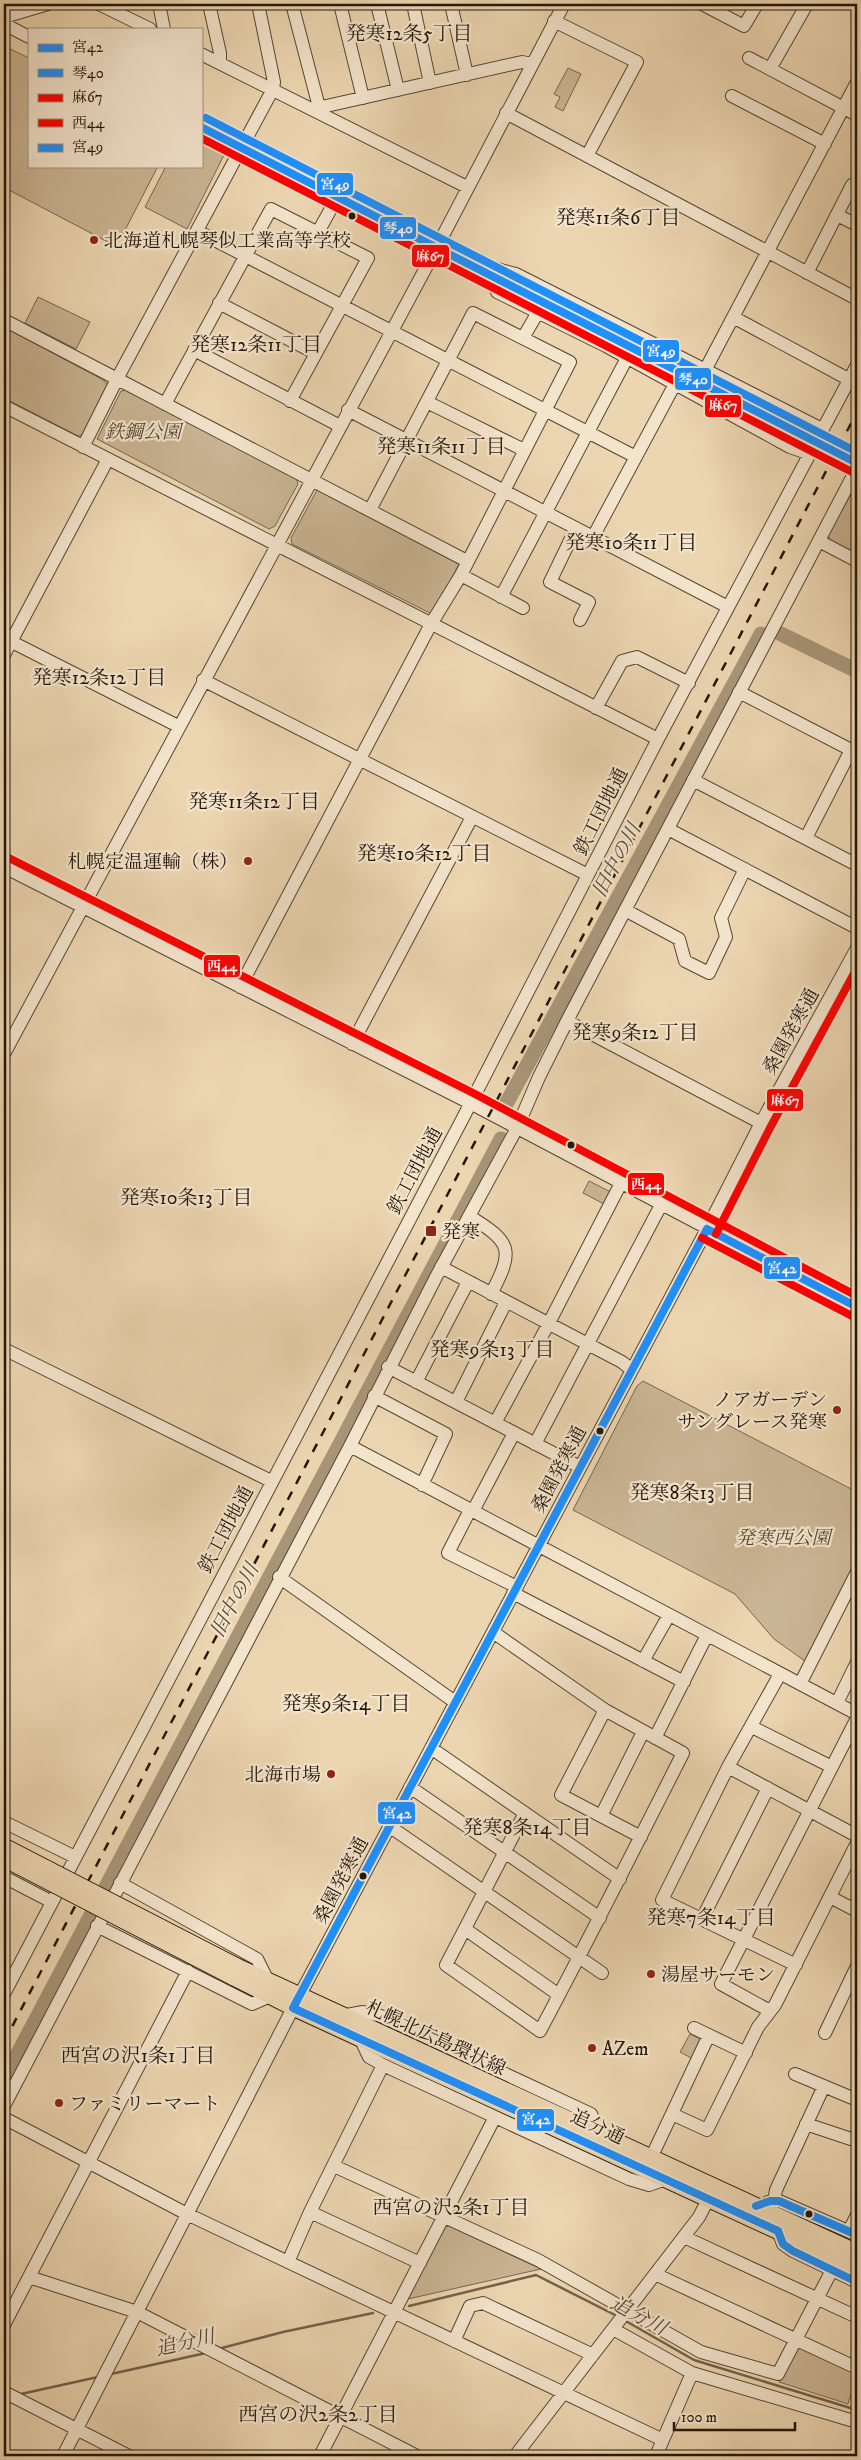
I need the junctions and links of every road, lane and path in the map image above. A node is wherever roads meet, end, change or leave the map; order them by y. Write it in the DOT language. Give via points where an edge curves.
graph roads {
  1 [pos="48,4"];
  2 [pos="99,4"];
  3 [pos="159,4"];
  4 [pos="209,4"];
  5 [pos="258,4"];
  6 [pos="292,4"];
  7 [pos="340,4"];
  8 [pos="377,4"];
  9 [pos="412,4"];
  10 [pos="451,4"];
  11 [pos="564,4"];
  12 [pos="702,4"];
  13 [pos="756,4"];
  14 [pos="807,4"];
  15 [pos="4,16"];
  16 [pos="554,21"];
  17 [pos="4,24"];
  18 [pos="148,28"];
  19 [pos="164,28"];
  20 [pos="28,36"];
  21 [pos="202,54"];
  22 [pos="749,58"];
  23 [pos="220,63"];
  24 [pos="532,64"];
  25 [pos="770,69"];
  26 [pos="467,75"];
  27 [pos="857,82"];
  28 [pos="430,83"];
  29 [pos="273,89"];
  30 [pos="398,90"];
  31 [pos="732,96"];
  32 [pos="363,98"];
  33 [pos="316,108"];
  34 [pos="844,108"];
  35 [pos="506,113"];
  36 [pos="857,115"];
  37 [pos="202,128"];
  38 [pos="825,144"];
  39 [pos="242,148"];
  40 [pos="587,156"];
  41 [pos="852,185"];
  42 [pos="466,187"];
  43 [pos="337,198"];
  44 [pos="837,215"];
  45 [pos="857,225"];
  46 [pos="197,231"];
  47 [pos="318,232"];
  48 [pos="437,247"];
  49 [pos="768,252"];
  50 [pos="244,255"];
  51 [pos="807,273"];
  52 [pos="490,274"];
  53 [pos="857,299"];
  54 [pos="219,303"];
  55 [pos="342,306"];
  56 [pos="538,312"];
  57 [pos="733,317"];
  58 [pos="4,320"];
  59 [pos="391,330"];
  60 [pos="523,338"];
  61 [pos="194,350"];
  62 [pos="315,353"];
  63 [pos="627,358"];
  64 [pos="449,360"];
  65 [pos="857,365"];
  66 [pos="706,370"];
  67 [pos="117,379"];
  68 [pos="850,380"];
  69 [pos="675,384"];
  70 [pos="693,394"];
  71 [pos="290,401"];
  72 [pos="428,402"];
  73 [pos="166,404"];
  74 [pos="4,406"];
  75 [pos="348,410"];
  76 [pos="545,410"];
  77 [pos="340,426"];
  78 [pos="822,429"];
  79 [pos="588,432"];
  80 [pos="408,441"];
  81 [pos="83,447"];
  82 [pos="524,450"];
  83 [pos="810,454"];
  84 [pos="636,457"];
  85 [pos="108,459"];
  86 [pos="857,463"];
  87 [pos="855,476"];
  88 [pos="311,480"];
  89 [pos="503,490"];
  90 [pos="370,510"];
  91 [pos="545,512"];
  92 [pos="576,528"];
  93 [pos="593,537"];
  94 [pos="819,541"];
  95 [pos="275,545"];
  96 [pos="467,561"];
  97 [pos="857,561"];
  98 [pos="461,575"];
  99 [pos="501,597"];
  100 [pos="728,607"];
  101 [pos="523,608"];
  102 [pos="580,620"];
  103 [pos="431,624"];
  104 [pos="7,640"];
  105 [pos="4,655"];
  106 [pos="203,680"];
  107 [pos="689,683"];
  108 [pos="740,692"];
  109 [pos="596,708"];
  110 [pos="178,726"];
  111 [pos="658,739"];
  112 [pos="854,751"];
  113 [pos="360,760"];
  114 [pos="693,780"];
  115 [pos="472,817"];
  116 [pos="668,828"];
  117 [pos="806,838"];
  118 [pos="857,865"];
  119 [pos="4,867"];
  120 [pos="744,868"];
  121 [pos="588,875"];
  122 [pos="84,908"];
  123 [pos="625,910"];
  124 [pos="857,928"];
  125 [pos="857,948"];
  126 [pos="240,987"];
  127 [pos="567,1021"];
  128 [pos="352,1044"];
  129 [pos="4,1054"];
  130 [pos="470,1104"];
  131 [pos="761,1123"];
  132 [pos="517,1128"];
  133 [pos="621,1183"];
  134 [pos="661,1206"];
  135 [pos="469,1216"];
  136 [pos="707,1229"];
  137 [pos="441,1267"];
  138 [pos="468,1282"];
  139 [pos="491,1294"];
  140 [pos="506,1302"];
  141 [pos="857,1307"];
  142 [pos="549,1323"];
  143 [pos="588,1344"];
  144 [pos="4,1349"];
  145 [pos="388,1368"];
  146 [pos="632,1370"];
  147 [pos="416,1382"];
  148 [pos="374,1396"];
  149 [pos="456,1402"];
  150 [pos="494,1423"];
  151 [pos="514,1433"];
  152 [pos="535,1444"];
  153 [pos="350,1446"];
  154 [pos="580,1467"];
  155 [pos="271,1481"];
  156 [pos="422,1485"];
  157 [pos="472,1510"];
  158 [pos="539,1546"];
  159 [pos="857,1572"];
  160 [pos="279,1577"];
  161 [pos="515,1590"];
  162 [pos="669,1615"];
  163 [pos="493,1632"];
  164 [pos="707,1635"];
  165 [pos="643,1661"];
  166 [pos="857,1662"];
  167 [pos="780,1674"];
  168 [pos="684,1682"];
  169 [pos="800,1684"];
  170 [pos="455,1702"];
  171 [pos="837,1703"];
  172 [pos="605,1710"];
  173 [pos="857,1714"];
  174 [pos="857,1718"];
  175 [pos="752,1726"];
  176 [pos="643,1732"];
  177 [pos="655,1738"];
  178 [pos="431,1748"];
  179 [pos="728,1767"];
  180 [pos="832,1767"];
  181 [pos="410,1787"];
  182 [pos="768,1788"];
  183 [pos="810,1810"];
  184 [pos="525,1813"];
  185 [pos="601,1816"];
  186 [pos="4,1822"];
  187 [pos="389,1826"];
  188 [pos="642,1836"];
  189 [pos="857,1836"];
  190 [pos="857,1843"];
  191 [pos="4,1846"];
  192 [pos="504,1854"];
  193 [pos="75,1857"];
  194 [pos="4,1859"];
  195 [pos="4,1877"];
  196 [pos="620,1879"];
  197 [pos="120,1883"];
  198 [pos="483,1892"];
  199 [pos="830,1897"];
  200 [pos="52,1902"];
  201 [pos="857,1911"];
  202 [pos="600,1918"];
  203 [pos="702,1919"];
  204 [pos="97,1926"];
  205 [pos="465,1929"];
  206 [pos="744,1939"];
  207 [pos="578,1958"];
  208 [pos="796,1965"];
  209 [pos="857,1966"];
  210 [pos="188,1971"];
  211 [pos="235,1972"];
  212 [pos="602,1973"];
  213 [pos="269,1989"];
  214 [pos="4,1994"];
  215 [pos="559,1995"];
  216 [pos="296,2002"];
  217 [pos="770,2011"];
  218 [pos="694,2028"];
  219 [pos="825,2033"];
  220 [pos="709,2035"];
  221 [pos="361,2040"];
  222 [pos="746,2052"];
  223 [pos="382,2065"];
  224 [pos="795,2074"];
  225 [pos="824,2086"];
  226 [pos="857,2100"];
  227 [pos="4,2106"];
  228 [pos="672,2114"];
  229 [pos="495,2116"];
  230 [pos="4,2118"];
  231 [pos="806,2124"];
  232 [pos="857,2141"];
  233 [pos="651,2158"];
  234 [pos="89,2163"];
  235 [pos="334,2166"];
  236 [pos="666,2180"];
  237 [pos="711,2193"];
  238 [pos="774,2201"];
  239 [pos="756,2206"];
  240 [pos="310,2212"];
  241 [pos="188,2214"];
  242 [pos="857,2215"];
  243 [pos="443,2217"];
  244 [pos="778,2231"];
  245 [pos="853,2233"];
  246 [pos="684,2237"];
  247 [pos="857,2252"];
  248 [pos="288,2262"];
  249 [pos="420,2263"];
  250 [pos="857,2268"];
  251 [pos="832,2270"];
  252 [pos="655,2274"];
  253 [pos="29,2277"];
  254 [pos="857,2282"];
  255 [pos="817,2299"];
  256 [pos="137,2312"];
  257 [pos="394,2312"];
  258 [pos="857,2318"];
  259 [pos="620,2319"];
  260 [pos="4,2325"];
  261 [pos="796,2340"];
  262 [pos="454,2341"];
  263 [pos="593,2355"];
  264 [pos="857,2368"];
  265 [pos="692,2374"];
  266 [pos="4,2392"];
  267 [pos="563,2393"];
  268 [pos="341,2417"];
  269 [pos="857,2422"];
  270 [pos="77,2430"];
  271 [pos="663,2440"];
  272 [pos="63,2456"];
  273 [pos="129,2456"];
  274 [pos="320,2456"];
  275 [pos="417,2456"];
  276 [pos="515,2456"];
  277 [pos="656,2456"];
  1 -- 15 [label="street"];
  2 -- 18 [label="street"];
  3 -- 19 [label="street"];
  4 -- 23 [label="street"];
  5 -- 29 [label="street"];
  6 -- 33 [label="street"];
  7 -- 32 [label="street"];
  8 -- 30 [label="street"];
  9 -- 28 [label="street"];
  10 -- 26 [label="street"];
  11 -- 16 [label="street"];
  12 -- 13 [label="street" via="744,26"];
  14 -- 25 [label="street"];
  16 -- 24 [label="street"];
  16 -- 40 [label="street" via="637,62"];
  17 -- 20 [label="street"];
  21 -- 23 [label="street"];
  22 -- 25 [label="street"];
  23 -- 29 [label="street"];
  24 -- 26 [label="street" via="522,62"];
  24 -- 35 [label="street"];
  25 -- 34 [label="street"];
  26 -- 28 [label="street"];
  27 -- 34 [label="street"];
  28 -- 30 [label="street"];
  29 -- 33 [label="street"];
  29 -- 39 [label="street"];
  30 -- 32 [label="street"];
  31 -- 38 [label="street"];
  32 -- 33 [label="street"];
  33 -- 42 [label="street"];
  34 -- 36 [label="street"];
  34 -- 38 [label="street"];
  35 -- 40 [label="street"];
  35 -- 42 [label="street"];
  37 -- 39 [label="street"];
  38 -- 49 [label="street"];
  39 -- 43 [label="street"];
  39 -- 46 [label="street"];
  40 -- 49 [label="street"];
  41 -- 44 [label="street"];
  42 -- 48 [label="street"];
  43 -- 47 [label="street"];
  43 -- 48 [label="street"];
  44 -- 45 [label="street"];
  44 -- 51 [label="street"];
  46 -- 50 [label="street"];
  46 -- 67 [label="street"];
  47 -- 50 [label="street" via="271,209"];
  47 -- 55 [label="street" via="368,258"];
  48 -- 52 [label="street"];
  48 -- 59 [label="street"];
  49 -- 51 [label="street"];
  49 -- 57 [label="street"];
  50 -- 54 [label="street"];
  50 -- 55 [label="street"];
  51 -- 53 [label="street"];
  52 -- 56 [label="street" via="497,292"];
  52 -- 66 [label="street" via="497,269 516,274"];
  52 -- 86 [label="street, bridge"];
  54 -- 61 [label="street"];
  54 -- 62 [label="street"];
  55 -- 59 [label="street"];
  55 -- 62 [label="street"];
  56 -- 60 [label="street"];
  56 -- 63 [label="street"];
  57 -- 66 [label="street"];
  57 -- 68 [label="street"];
  58 -- 67 [label="street"];
  59 -- 64 [label="street"];
  59 -- 75 [label="street"];
  60 -- 64 [label="street" via="473,312"];
  60 -- 76 [label="street" via="570,362"];
  61 -- 71 [label="street"];
  61 -- 73 [label="street"];
  62 -- 71 [label="street"];
  63 -- 69 [label="street"];
  63 -- 79 [label="street"];
  64 -- 72 [label="street"];
  64 -- 76 [label="street"];
  65 -- 68 [label="street, 鉄工団地通"];
  66 -- 70 [label="street"];
  66 -- 78 [label="street"];
  67 -- 73 [label="street"];
  67 -- 81 [label="street"];
  68 -- 78 [label="street, 鉄工団地通"];
  69 -- 70 [label="street"];
  69 -- 84 [label="street"];
  70 -- 83 [label="street" via="790,447"];
  71 -- 77 [label="street"];
  72 -- 80 [label="street"];
  72 -- 82 [label="street"];
  73 -- 88 [label="street"];
  74 -- 81 [label="street"];
  75 -- 77 [label="street"];
  75 -- 80 [label="street"];
  76 -- 79 [label="street"];
  76 -- 82 [label="street"];
  77 -- 88 [label="street"];
  78 -- 83 [label="street, 鉄工団地通"];
  79 -- 84 [label="street"];
  79 -- 91 [label="street"];
  80 -- 89 [label="street"];
  80 -- 90 [label="street"];
  81 -- 85 [label="street"];
  82 -- 89 [label="street"];
  83 -- 100 [label="street, 鉄工団地通"];
  84 -- 93 [label="street"];
  85 -- 95 [label="street"];
  85 -- 104 [label="street"];
  87 -- 94 [label="street"];
  88 -- 90 [label="street"];
  88 -- 95 [label="street"];
  89 -- 91 [label="street"];
  89 -- 96 [label="street"];
  90 -- 96 [label="street"];
  91 -- 92 [label="street"];
  91 -- 99 [label="street"];
  92 -- 93 [label="street"];
  92 -- 102 [label="street" via="550,582 588,602"];
  93 -- 100 [label="street"];
  94 -- 97 [label="street"];
  94 -- 108 [label="street"];
  95 -- 103 [label="street"];
  95 -- 106 [label="street"];
  96 -- 98 [label="street"];
  98 -- 99 [label="street"];
  98 -- 103 [label="street"];
  99 -- 101 [label="street"];
  100 -- 107 [label="street, 鉄工団地通"];
  103 -- 109 [label="street"];
  103 -- 113 [label="street"];
  104 -- 105 [label="street"];
  104 -- 110 [label="street"];
  106 -- 110 [label="street"];
  106 -- 113 [label="street"];
  107 -- 109 [label="street" via="637,657 629,659 622,661"];
  107 -- 111 [label="street, 鉄工団地通"];
  108 -- 112 [label="street"];
  108 -- 114 [label="street"];
  109 -- 111 [label="street"];
  110 -- 122 [label="street"];
  111 -- 121 [label="street, 鉄工団地通"];
  112 -- 117 [label="street"];
  113 -- 115 [label="street"];
  113 -- 126 [label="street"];
  114 -- 116 [label="street"];
  114 -- 117 [label="street"];
  115 -- 121 [label="street"];
  115 -- 128 [label="street"];
  116 -- 120 [label="street"];
  116 -- 123 [label="street"];
  117 -- 118 [label="street"];
  119 -- 122 [label="street"];
  120 -- 123 [label="street" via="721,918 726,937 709,973 685,961 679,938"];
  120 -- 124 [label="street"];
  121 -- 130 [label="street, 鉄工団地通"];
  122 -- 126 [label="street"];
  122 -- 129 [label="street"];
  123 -- 127 [label="street"];
  125 -- 131 [label="street, 桑園発寒通"];
  126 -- 128 [label="street"];
  127 -- 131 [label="street"];
  127 -- 132 [label="street" via="538,1077"];
  128 -- 130 [label="street"];
  130 -- 132 [label="street"];
  130 -- 155 [label="street, 鉄工団地通"];
  131 -- 136 [label="street, 桑園発寒通"];
  132 -- 133 [label="street"];
  132 -- 135 [label="street"];
  133 -- 134 [label="street"];
  133 -- 142 [label="street"];
  134 -- 136 [label="street"];
  134 -- 143 [label="street"];
  135 -- 137 [label="street"];
  135 -- 139 [label="street" via="494,1231 506,1250 504,1270"];
  136 -- 141 [label="street"];
  136 -- 146 [label="street, 桑園発寒通"];
  137 -- 138 [label="street"];
  137 -- 145 [label="street"];
  138 -- 139 [label="street"];
  138 -- 147 [label="street"];
  139 -- 140 [label="street"];
  140 -- 142 [label="street"];
  140 -- 149 [label="street"];
  142 -- 143 [label="street"];
  142 -- 150 [label="street"];
  143 -- 146 [label="street"];
  143 -- 152 [label="street"];
  144 -- 155 [label="street"];
  145 -- 147 [label="street"];
  145 -- 148 [label="street"];
  146 -- 154 [label="street, 桑園発寒通"];
  147 -- 149 [label="street"];
  148 -- 153 [label="street"];
  148 -- 156 [label="street" via="446,1434"];
  149 -- 150 [label="street"];
  150 -- 151 [label="street"];
  151 -- 152 [label="street"];
  151 -- 157 [label="street"];
  152 -- 154 [label="street"];
  153 -- 156 [label="street"];
  153 -- 160 [label="street"];
  154 -- 158 [label="street, 桑園発寒通"];
  155 -- 193 [label="street, 鉄工団地通"];
  156 -- 157 [label="street"];
  157 -- 158 [label="street"];
  157 -- 161 [label="street" via="448,1553"];
  158 -- 161 [label="street, 桑園発寒通"];
  158 -- 162 [label="street"];
  159 -- 169 [label="street"];
  160 -- 170 [label="street"];
  160 -- 197 [label="street"];
  161 -- 163 [label="street, 桑園発寒通"];
  161 -- 165 [label="street"];
  162 -- 164 [label="street"];
  162 -- 165 [label="street"];
  163 -- 170 [label="street, 桑園発寒通"];
  163 -- 172 [label="street"];
  164 -- 167 [label="street"];
  164 -- 168 [label="street"];
  165 -- 168 [label="street"];
  166 -- 171 [label="street"];
  167 -- 169 [label="street"];
  167 -- 175 [label="street"];
  168 -- 177 [label="street"];
  169 -- 171 [label="street"];
  170 -- 178 [label="street, 桑園発寒通"];
  171 -- 173 [label="street"];
  172 -- 176 [label="street"];
  172 -- 185 [label="street" via="561,1796"];
  174 -- 180 [label="street"];
  175 -- 179 [label="street"];
  175 -- 180 [label="street"];
  176 -- 177 [label="street"];
  176 -- 185 [label="street"];
  177 -- 188 [label="street" via="683,1754"];
  178 -- 181 [label="street, 桑園発寒通"];
  178 -- 184 [label="street"];
  179 -- 182 [label="street"];
  179 -- 203 [label="street" via="662,1900"];
  180 -- 183 [label="street"];
  181 -- 187 [label="street, 桑園発寒通"];
  181 -- 192 [label="street"];
  182 -- 183 [label="street"];
  182 -- 203 [label="street"];
  183 -- 189 [label="street"];
  183 -- 206 [label="street"];
  184 -- 192 [label="street"];
  184 -- 196 [label="street"];
  185 -- 188 [label="street"];
  186 -- 193 [label="street"];
  187 -- 198 [label="street"];
  187 -- 216 [label="street, 桑園発寒通"];
  188 -- 196 [label="street"];
  190 -- 199 [label="street"];
  191 -- 211 [label="main road, 札幌北広島環状線, bridge"];
  192 -- 198 [label="street"];
  192 -- 202 [label="street"];
  193 -- 200 [label="street, 鉄工団地通"];
  194 -- 211 [label="main road, 札幌北広島環状線, bridge"];
  195 -- 200 [label="street"];
  196 -- 202 [label="street"];
  197 -- 204 [label="street"];
  197 -- 213 [label="street" via="257,1958"];
  198 -- 205 [label="street"];
  198 -- 207 [label="street"];
  199 -- 201 [label="street"];
  199 -- 208 [label="street"];
  200 -- 214 [label="street, 鉄工団地通"];
  202 -- 207 [label="street"];
  203 -- 206 [label="street"];
  204 -- 210 [label="street"];
  204 -- 227 [label="street"];
  205 -- 215 [label="street"];
  205 -- 215 [label="street" via="446,1965 540,2031"];
  206 -- 208 [label="street"];
  206 -- 217 [label="street" via="721,1984"];
  207 -- 212 [label="street"];
  207 -- 215 [label="street"];
  208 -- 217 [label="street"];
  209 -- 219 [label="street"];
  210 -- 213 [label="street" via="252,2004"];
  210 -- 234 [label="street"];
  211 -- 213 [label="main road, 札幌北広島環状線"];
  213 -- 216 [label="main road, 札幌北広島環状線"];
  216 -- 221 [label="main road, 追分通"];
  216 -- 233 [label="main road, 札幌北広島環状線" via="341,2016"];
  216 -- 241 [label="street, 桑園発寒通"];
  217 -- 222 [label="street"];
  218 -- 220 [label="street"];
  220 -- 222 [label="street"];
  220 -- 228 [label="street"];
  221 -- 223 [label="street" via="369,2057"];
  221 -- 236 [label="main road, 追分通"];
  222 -- 228 [label="street" via="707,2130"];
  223 -- 229 [label="street"];
  223 -- 235 [label="street"];
  224 -- 225 [label="street"];
  225 -- 226 [label="street"];
  225 -- 231 [label="street"];
  228 -- 233 [label="street"];
  229 -- 236 [label="street" via="629,2179 649,2185"];
  229 -- 243 [label="street"];
  230 -- 234 [label="street"];
  231 -- 232 [label="street"];
  231 -- 238 [label="street"];
  233 -- 237 [label="main road, 札幌北広島環状線"];
  234 -- 241 [label="street"];
  234 -- 253 [label="street"];
  235 -- 240 [label="street"];
  235 -- 243 [label="street"];
  236 -- 237 [label="main road, 追分通"];
  237 -- 239 [label="main road, 札幌北広島環状線"];
  237 -- 244 [label="main road, 追分通"];
  237 -- 246 [label="street"];
  238 -- 239 [label="street"];
  238 -- 245 [label="street"];
  239 -- 247 [label="main road, 札幌北広島環状線"];
  240 -- 248 [label="street"];
  240 -- 249 [label="street"];
  241 -- 248 [label="street"];
  241 -- 256 [label="street, 桑園発寒通"];
  242 -- 245 [label="street"];
  243 -- 249 [label="street"];
  243 -- 259 [label="street" via="538,2260"];
  244 -- 250 [label="main road"];
  244 -- 251 [label="street" via="788,2248"];
  246 -- 252 [label="street"];
  246 -- 255 [label="street"];
  248 -- 257 [label="street"];
  249 -- 257 [label="street"];
  251 -- 254 [label="street"];
  251 -- 255 [label="street"];
  252 -- 259 [label="street"];
  252 -- 261 [label="street"];
  253 -- 256 [label="street"];
  253 -- 260 [label="street"];
  255 -- 258 [label="street"];
  255 -- 261 [label="street"];
  256 -- 268 [label="street"];
  256 -- 270 [label="street, 桑園発寒通"];
  257 -- 262 [label="street"];
  257 -- 268 [label="street"];
  259 -- 261 [label="street" via="701,2352 778,2374"];
  259 -- 263 [label="street"];
  259 -- 265 [label="street"];
  261 -- 264 [label="street"];
  262 -- 263 [label="street" via="470,2306 483,2303"];
  262 -- 267 [label="street"];
  263 -- 267 [label="street"];
  265 -- 269 [label="street"];
  265 -- 271 [label="street"];
  266 -- 270 [label="street"];
  267 -- 271 [label="street"];
  267 -- 276 [label="street"];
  268 -- 274 [label="street"];
  268 -- 275 [label="street"];
  270 -- 272 [label="street, 桑園発寒通"];
  270 -- 273 [label="street"];
  271 -- 277 [label="street"];
}
